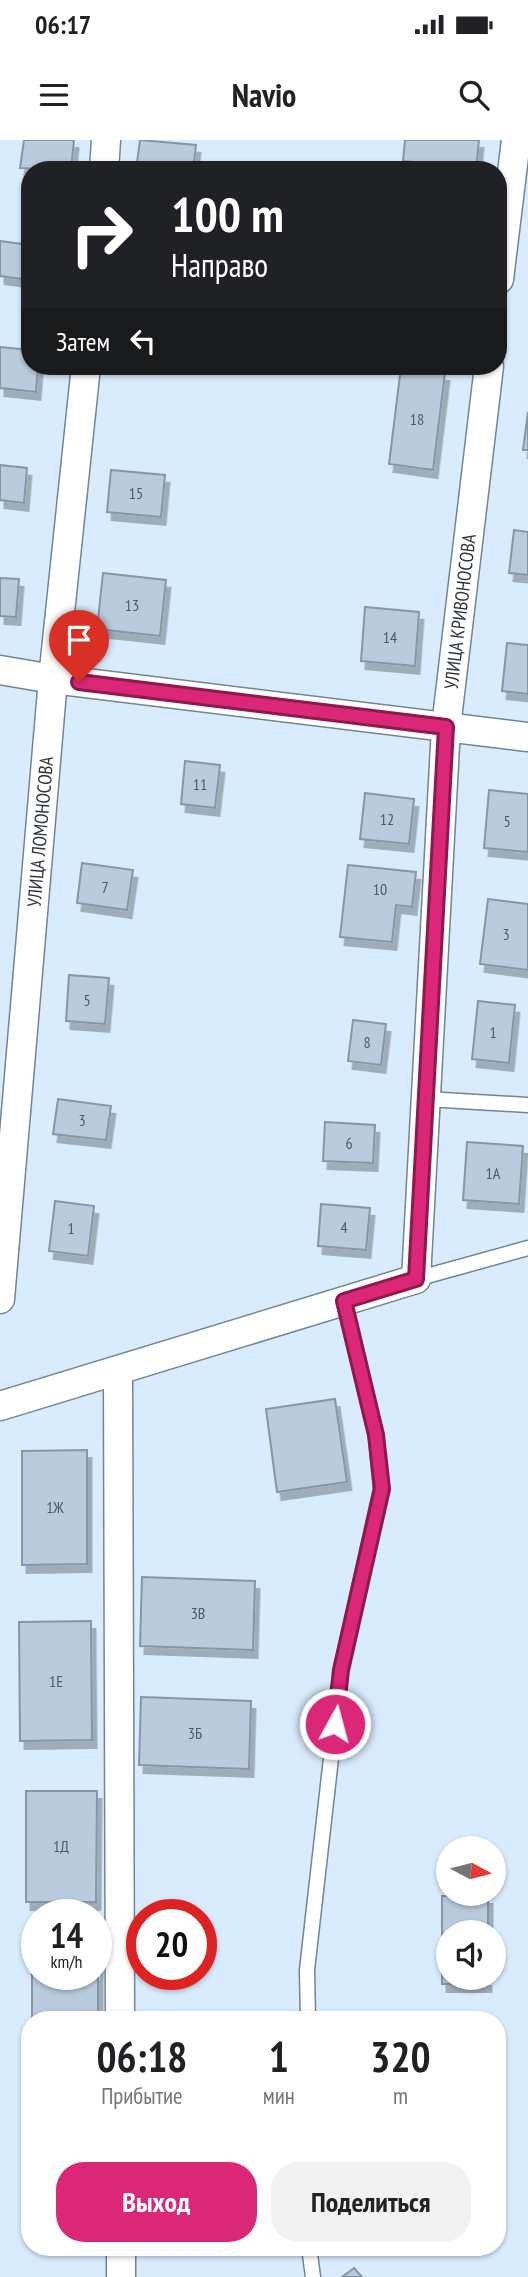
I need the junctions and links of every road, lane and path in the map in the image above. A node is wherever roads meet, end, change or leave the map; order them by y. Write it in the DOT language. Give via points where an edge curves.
graph roads {
  1 [pos="106,140"];
  2 [pos="516,140"];
  3 [pos="105,161"];
  4 [pos="507,214"];
  5 [pos="85,375"];
  6 [pos="487,375"];
  7 [pos="0,670"];
  8 [pos="53,679"];
  9 [pos="446,727"];
  10 [pos="528,737"];
  11 [pos="426,1099"];
  12 [pos="528,1105"];
  13 [pos="528,1248"];
  14 [pos="416,1279"];
  15 [pos="0,1299"];
  16 [pos="344,1301"];
  17 [pos="118,1371"];
  18 [pos="0,1406"];
  19 [pos="120,2011"];
  20 [pos="307,2011"];
  21 [pos="121,2256"];
  22 [pos="310,2256"];
  23 [pos="121,2277"];
  24 [pos="313,2277"];
  1 -- 3 [label="street"];
  2 -- 4 [label="street"];
  5 -- 8 [label="street, УЛИЦА ЛОМОНОСОВА"];
  6 -- 9 [label="street, УЛИЦА КРИВОНОСОВА"];
  7 -- 8 [label="street"];
  8 -- 9 [label="street"];
  8 -- 15 [label="street, УЛИЦА ЛОМОНОСОВА"];
  9 -- 10 [label="street"];
  9 -- 11 [label="street, УЛИЦА КРИВОНОСОВА"];
  11 -- 12 [label="lane"];
  11 -- 14 [label="street, УЛИЦА КРИВОНОСОВА"];
  13 -- 14 [label="lane"];
  14 -- 16 [label="street"];
  16 -- 17 [label="street"];
  16 -- 20 [label="lane" via="376,1435 382,1489 341,1670 307,1970"];
  17 -- 18 [label="street"];
  17 -- 19 [label="street"];
  21 -- 23 [label="street"];
  22 -- 24 [label="lane"];
}
